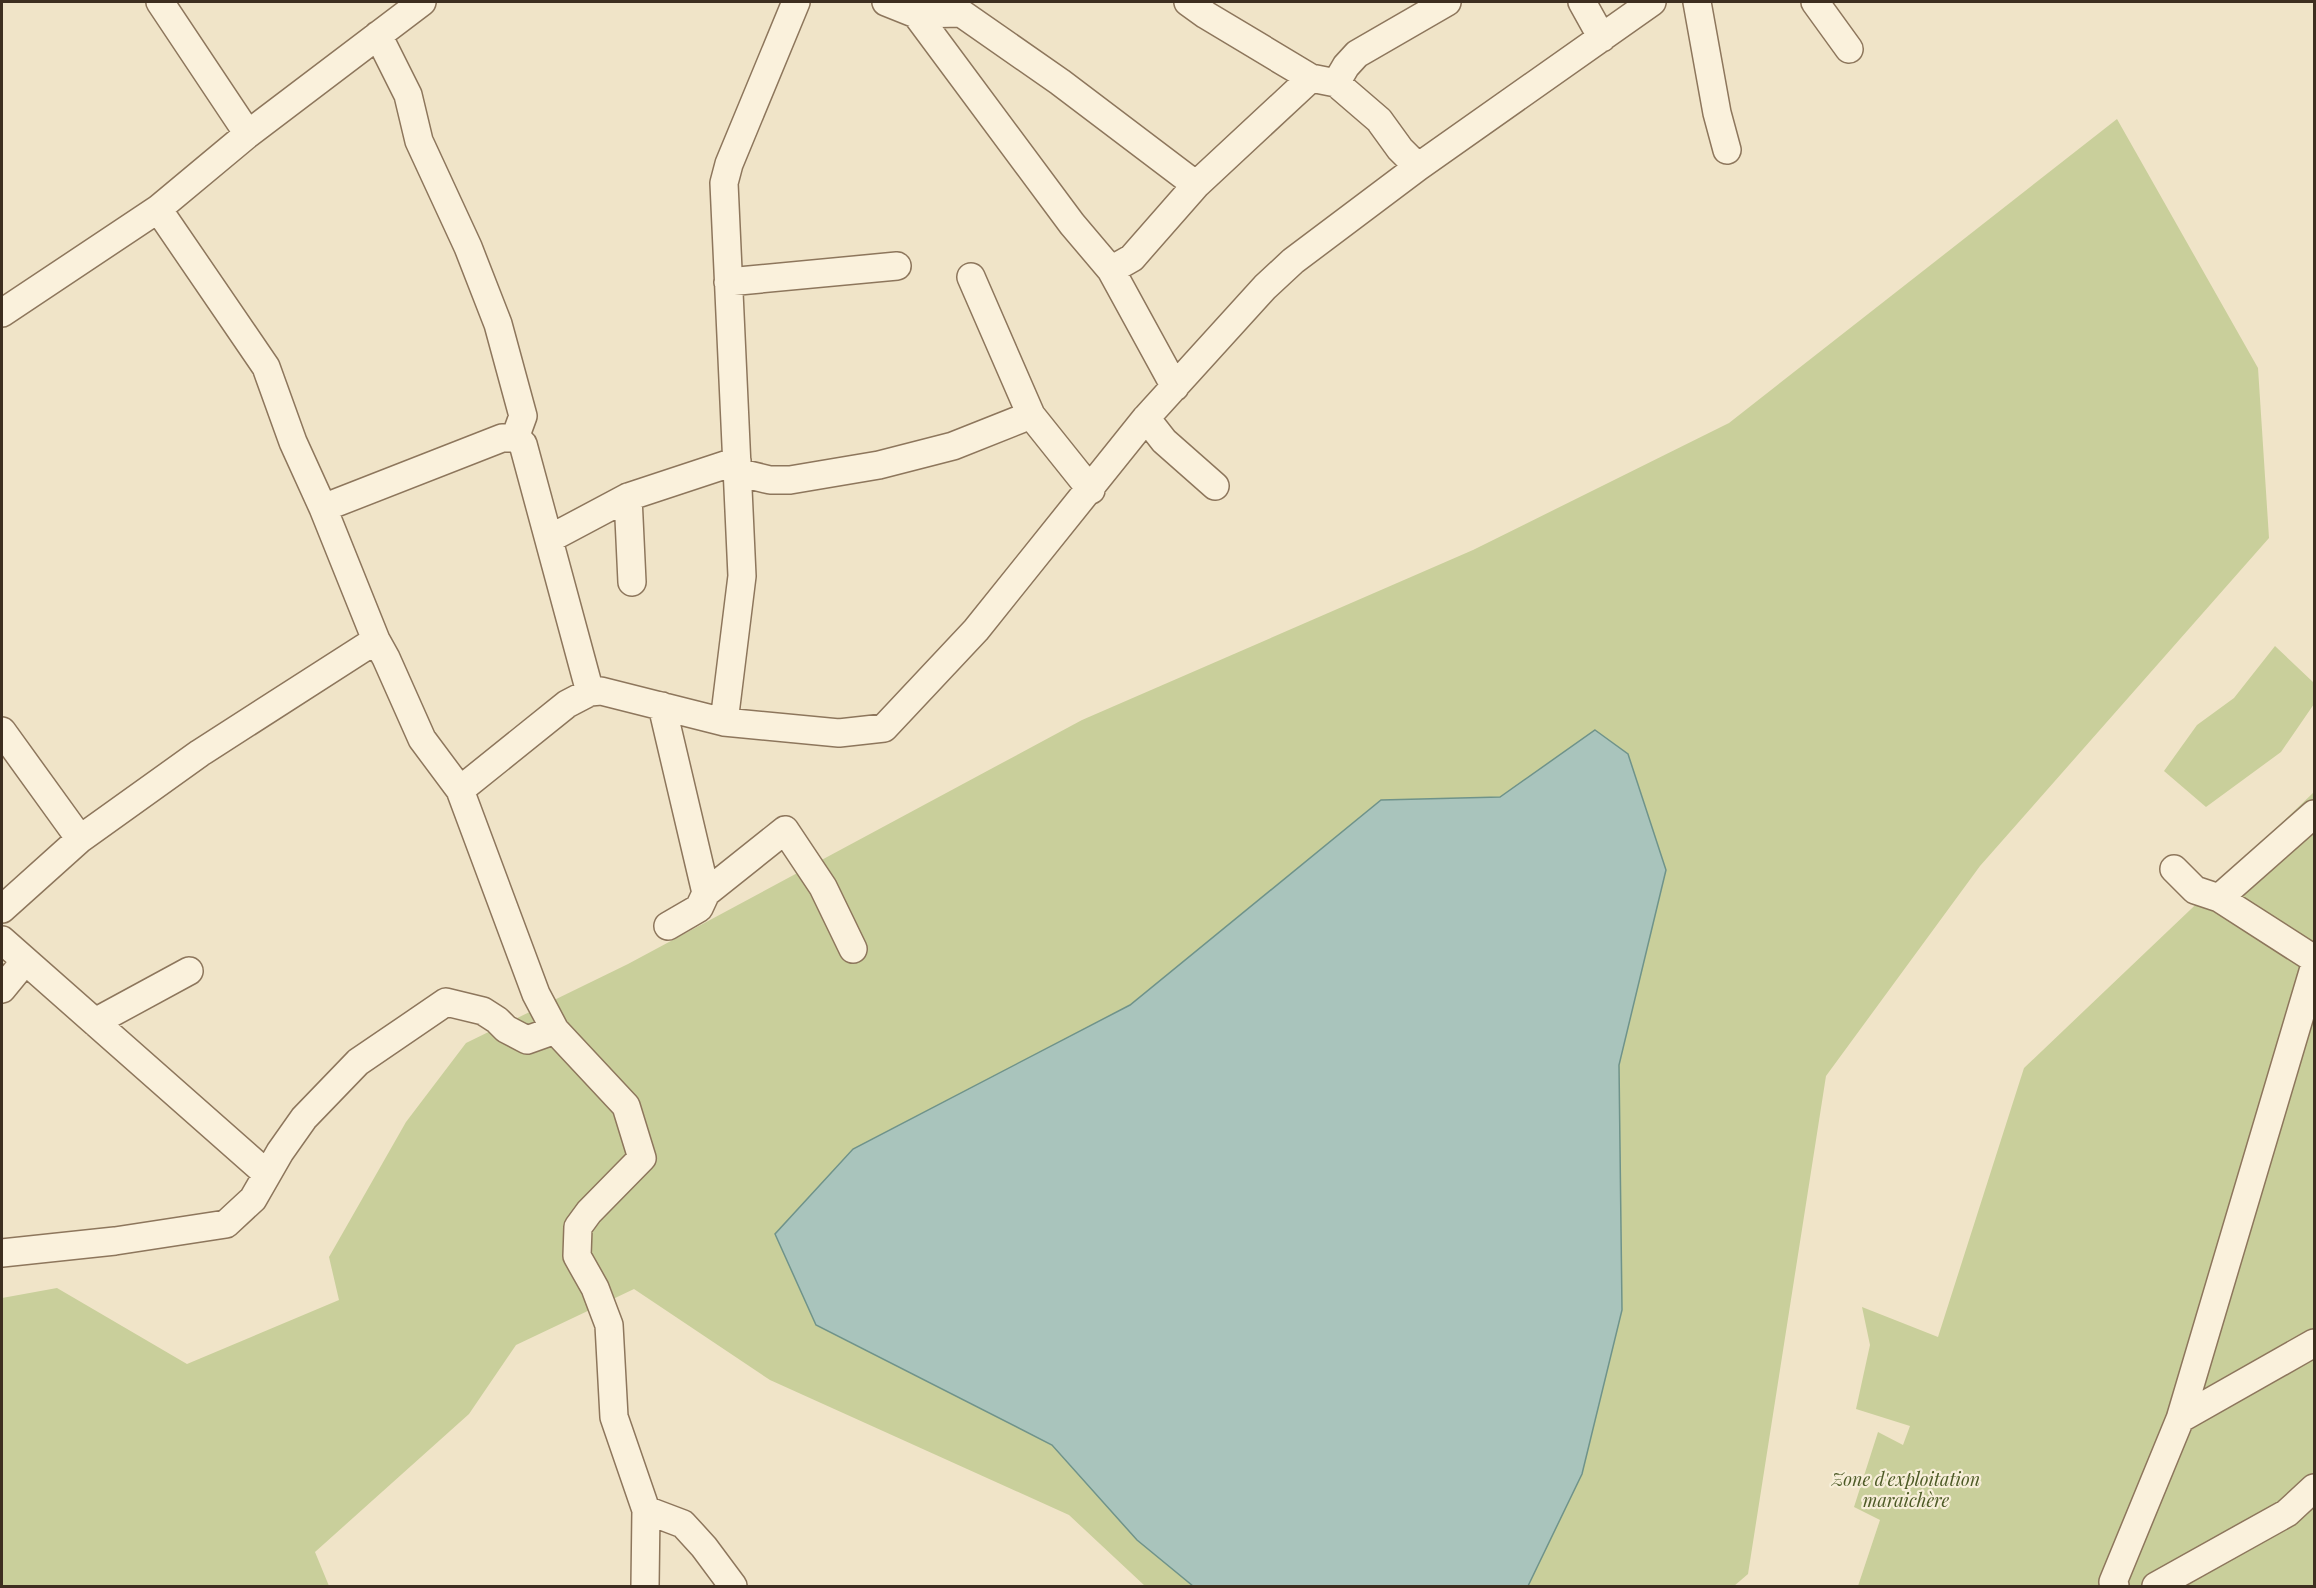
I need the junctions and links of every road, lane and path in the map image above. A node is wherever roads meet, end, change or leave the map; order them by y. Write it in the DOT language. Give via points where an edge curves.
graph roads {
  1 [pos="160,2"];
  2 [pos="422,2"];
  3 [pos="796,2"];
  4 [pos="886,2"];
  5 [pos="1188,2"];
  6 [pos="1447,2"];
  7 [pos="1582,2"];
  8 [pos="1652,2"];
  9 [pos="1696,2"];
  10 [pos="1815,2"];
  11 [pos="916,14"];
  12 [pos="378,35"];
  13 [pos="1602,38"];
  14 [pos="1850,49"];
  15 [pos="1323,80"];
  16 [pos="248,134"];
  17 [pos="1727,150"];
  18 [pos="1418,167"];
  19 [pos="1196,185"];
  20 [pos="158,209"];
  21 [pos="897,266"];
  22 [pos="1111,270"];
  23 [pos="971,277"];
  24 [pos="728,282"];
  25 [pos="2,314"];
  26 [pos="1175,387"];
  27 [pos="1031,414"];
  28 [pos="1146,418"];
  29 [pos="515,438"];
  30 [pos="737,467"];
  31 [pos="1215,486"];
  32 [pos="1090,490"];
  33 [pos="628,497"];
  34 [pos="323,508"];
  35 [pos="549,539"];
  36 [pos="632,582"];
  37 [pos="376,640"];
  38 [pos="590,692"];
  39 [pos="662,706"];
  40 [pos="724,722"];
  41 [pos="2,731"];
  42 [pos="460,790"];
  43 [pos="2314,814"];
  44 [pos="80,839"];
  45 [pos="2174,869"];
  46 [pos="706,893"];
  47 [pos="2218,898"];
  48 [pos="2,909"];
  49 [pos="668,926"];
  50 [pos="2,940"];
  51 [pos="853,949"];
  52 [pos="25,961"];
  53 [pos="2314,968"];
  54 [pos="189,971"];
  55 [pos="2,989"];
  56 [pos="94,1022"];
  57 [pos="555,1030"];
  58 [pos="267,1174"];
  59 [pos="2,1253"];
  60 [pos="2314,1343"];
  61 [pos="2180,1419"];
  62 [pos="2314,1488"];
  63 [pos="646,1510"];
  64 [pos="645,1587"];
  65 [pos="733,1587"];
  66 [pos="2115,1587"];
  67 [pos="2156,1587"];
  1 -- 16 [label="street"];
  2 -- 12 [label="street"];
  3 -- 24 [label="street" via="724,183"];
  4 -- 11 [label="street"];
  5 -- 15 [label="street"];
  6 -- 15 [label="street" via="1357,54"];
  7 -- 13 [label="street"];
  8 -- 13 [label="street"];
  9 -- 17 [label="street"];
  10 -- 14 [label="street"];
  11 -- 19 [label="street" via="961,13"];
  11 -- 22 [label="street" via="1072,224"];
  12 -- 16 [label="street"];
  12 -- 29 [label="street" via="408,95 419,141 498,324 523,416"];
  13 -- 18 [label="street"];
  15 -- 18 [label="street" via="1379,120"];
  15 -- 19 [label="street"];
  16 -- 20 [label="street"];
  18 -- 26 [label="street" via="1293,261 1233,320"];
  19 -- 22 [label="street" via="1132,258"];
  20 -- 25 [label="street"];
  20 -- 34 [label="street" via="266,367 293,442"];
  21 -- 24 [label="street"];
  22 -- 26 [label="street"];
  23 -- 27 [label="street"];
  24 -- 30 [label="street"];
  26 -- 28 [label="street"];
  27 -- 30 [label="street" via="953,446 879,465 790,480 770,480"];
  27 -- 32 [label="street"];
  28 -- 31 [label="street" via="1164,441"];
  28 -- 32 [label="street"];
  29 -- 34 [label="street" via="502,438"];
  29 -- 35 [label="street" via="523,444"];
  30 -- 33 [label="street"];
  30 -- 40 [label="street" via="742,576"];
  32 -- 40 [label="street" via="976,630 884,728 839,733"];
  33 -- 35 [label="street"];
  33 -- 36 [label="street"];
  34 -- 37 [label="street"];
  35 -- 38 [label="street"];
  37 -- 42 [label="street" via="422,739"];
  37 -- 44 [label="street" via="200,753"];
  38 -- 39 [label="street" via="601,691"];
  38 -- 42 [label="street" via="567,704"];
  39 -- 40 [label="street"];
  39 -- 46 [label="street"];
  41 -- 44 [label="street"];
  42 -- 57 [label="street" via="536,994"];
  43 -- 47 [label="street"];
  44 -- 48 [label="street"];
  45 -- 47 [label="street" via="2195,890"];
  46 -- 49 [label="street" via="699,908"];
  46 -- 51 [label="street" via="785,830 823,887"];
  47 -- 53 [label="street"];
  50 -- 52 [label="street"];
  52 -- 55 [label="street"];
  52 -- 56 [label="street"];
  53 -- 61 [label="street"];
  54 -- 56 [label="street"];
  56 -- 58 [label="street"];
  57 -- 58 [label="street" via="527,1040 483,1011 446,1002 358,1062 304,1118"];
  57 -- 63 [label="street" via="626,1106 642,1158 578,1227 577,1257 595,1288 609,1325 614,1417"];
  58 -- 59 [label="street" via="253,1199 226,1224"];
  60 -- 61 [label="street"];
  61 -- 66 [label="street" via="2113,1582"];
  62 -- 67 [label="street" via="2287,1513"];
  63 -- 64 [label="street"];
  63 -- 65 [label="street" via="683,1524"];
}
